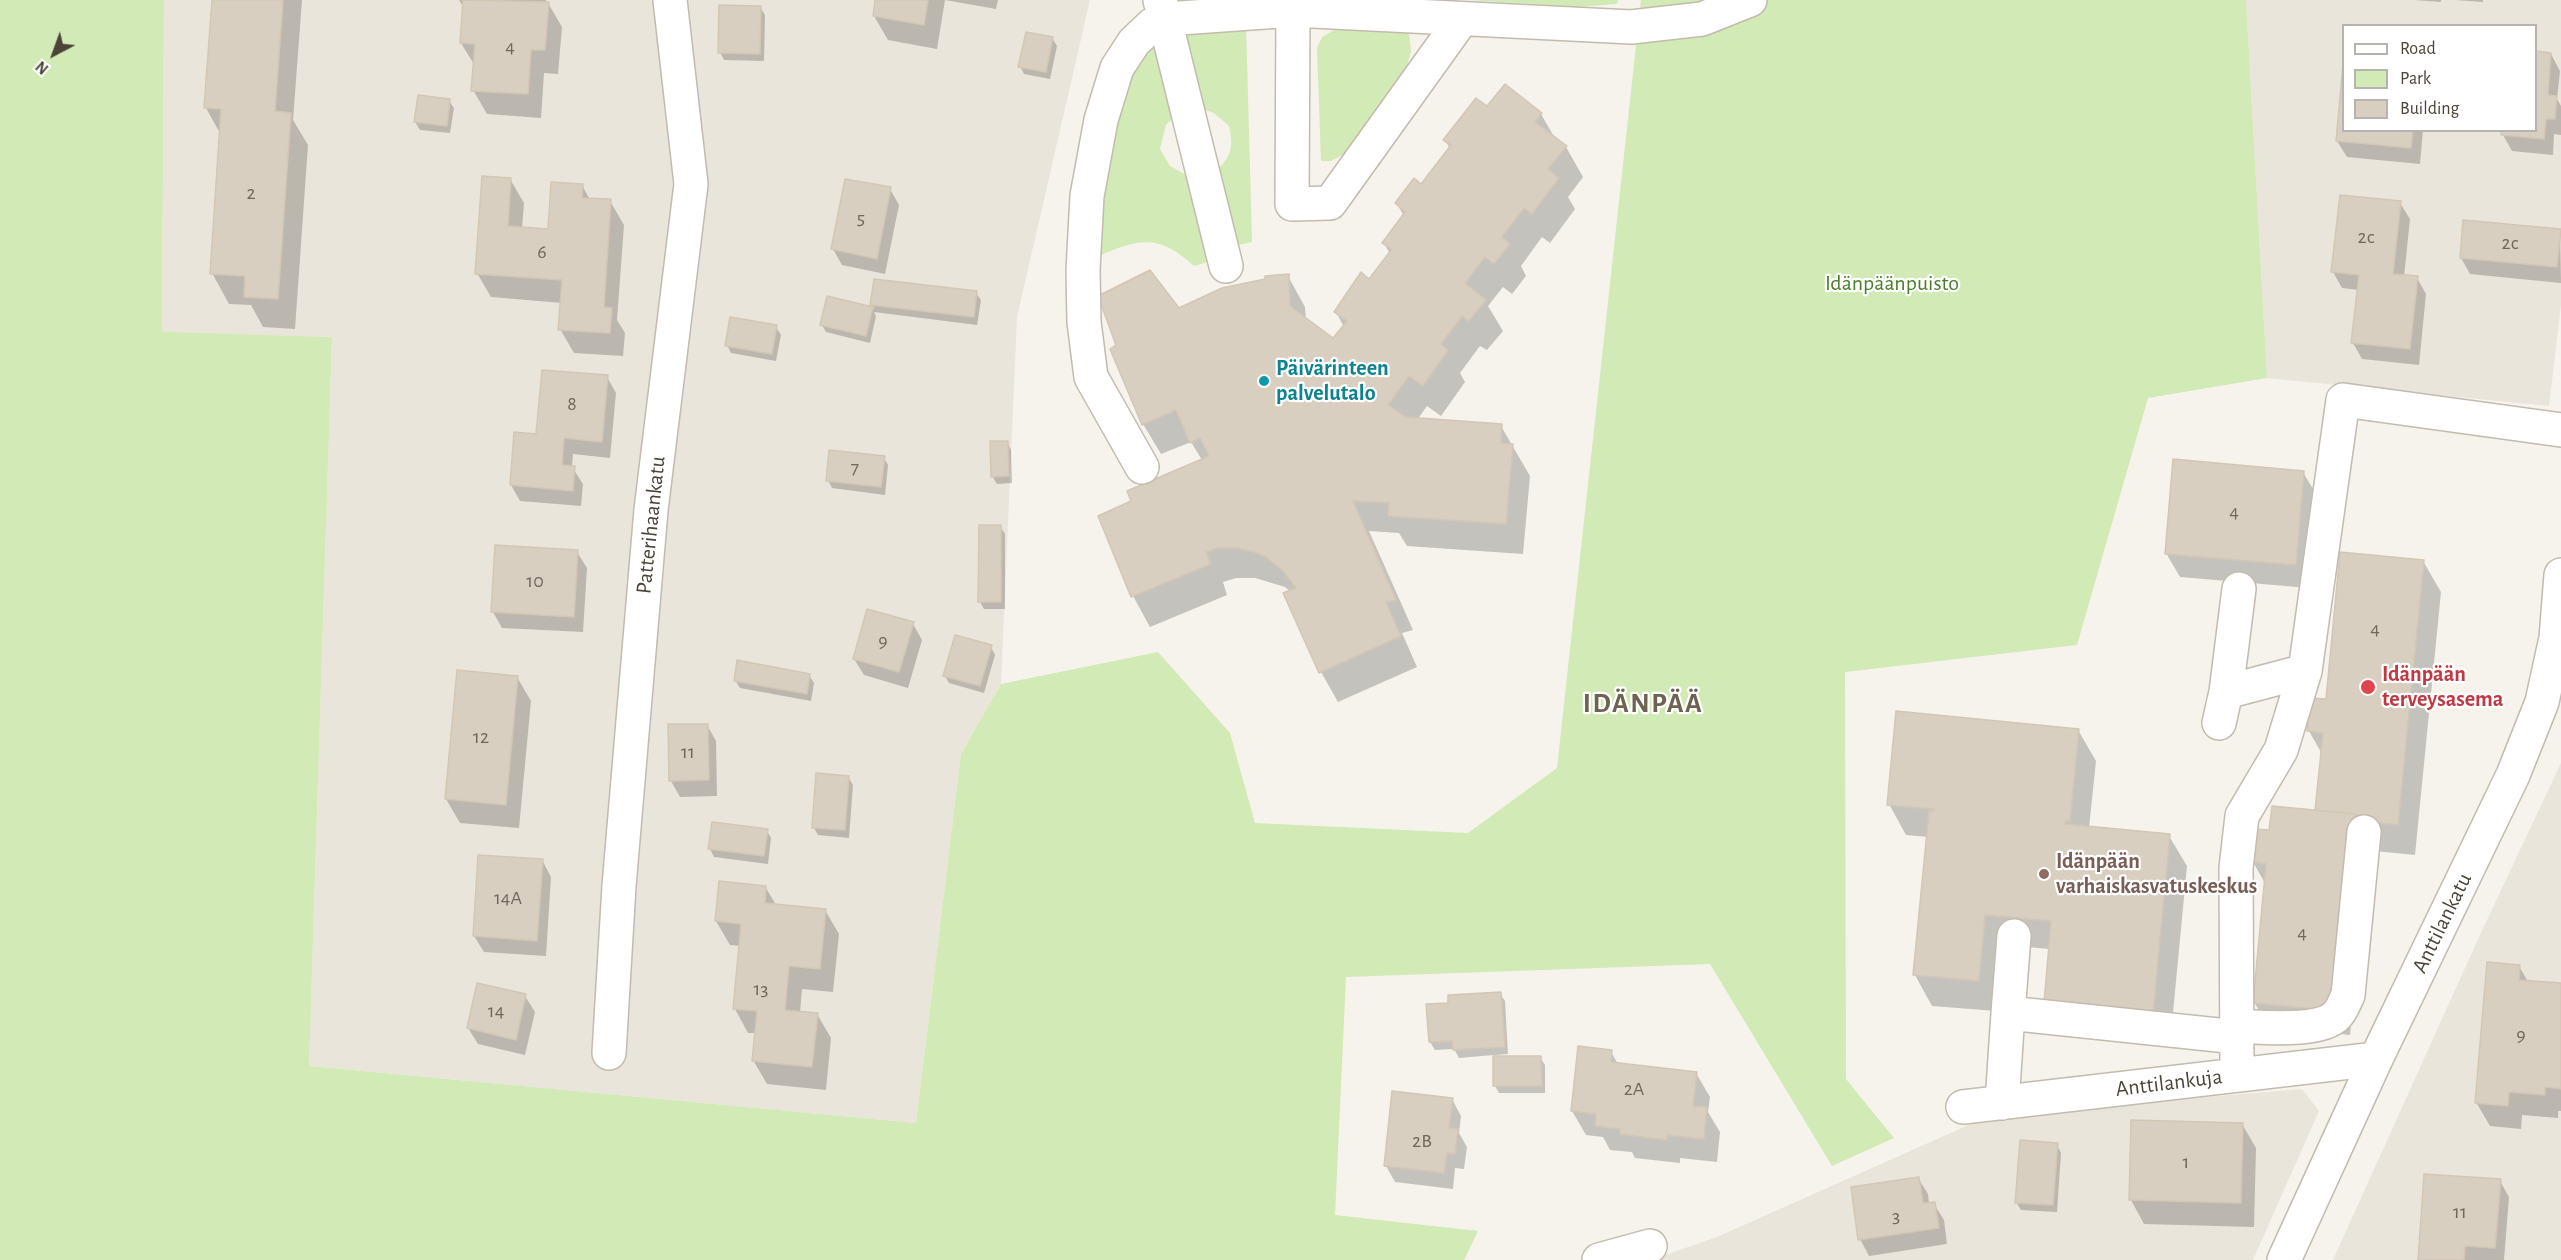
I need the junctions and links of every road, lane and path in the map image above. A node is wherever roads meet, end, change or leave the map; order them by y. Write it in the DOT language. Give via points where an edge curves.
graph roads {
  1 [pos="670,0"];
  2 [pos="1750,0"];
  3 [pos="1163,9"];
  4 [pos="1293,10"];
  5 [pos="1461,19"];
  6 [pos="1226,266"];
  7 [pos="2561,430"];
  8 [pos="1142,467"];
  9 [pos="2561,575"];
  10 [pos="2239,589"];
  11 [pos="2305,671"];
  12 [pos="2364,832"];
  13 [pos="2014,936"];
  14 [pos="2007,1013"];
  15 [pos="2237,1031"];
  16 [pos="609,1053"];
  17 [pos="2376,1059"];
  18 [pos="2237,1075"];
  19 [pos="2002,1103"];
  20 [pos="1963,1107"];
  21 [pos="1650,1246"];
  22 [pos="1599,1260"];
  23 [pos="2284,1260"];
  1 -- 16 [label="street, Patterihaankatu" via="691,184 651,510"];
  2 -- 5 [label="street" via="1702,19 1631,27"];
  3 -- 4 [label="street"];
  3 -- 6 [label="street"];
  3 -- 8 [label="street" via="1117,68 1101,120 1087,196 1083,270 1091,377"];
  4 -- 5 [label="street"];
  4 -- 5 [label="street" via="1292,204 1330,203"];
  7 -- 11 [label="street" via="2343,400"];
  9 -- 17 [label="street, Anttilankatu" via="2556,638 2542,702 2513,775"];
  10 -- 11 [label="street" via="2223,707"];
  11 -- 15 [label="street" via="2281,750 2242,816 2236,868"];
  12 -- 15 [label="street" via="2348,995 2336,1016 2288,1029"];
  13 -- 14 [label="street"];
  14 -- 15 [label="street"];
  14 -- 19 [label="street"];
  15 -- 18 [label="street"];
  17 -- 18 [label="street, Anttilankuja"];
  17 -- 23 [label="street, Anttilankatu"];
  18 -- 19 [label="street, Anttilankuja"];
  19 -- 20 [label="street, Anttilankuja"];
  21 -- 22 [label="street"];
}
